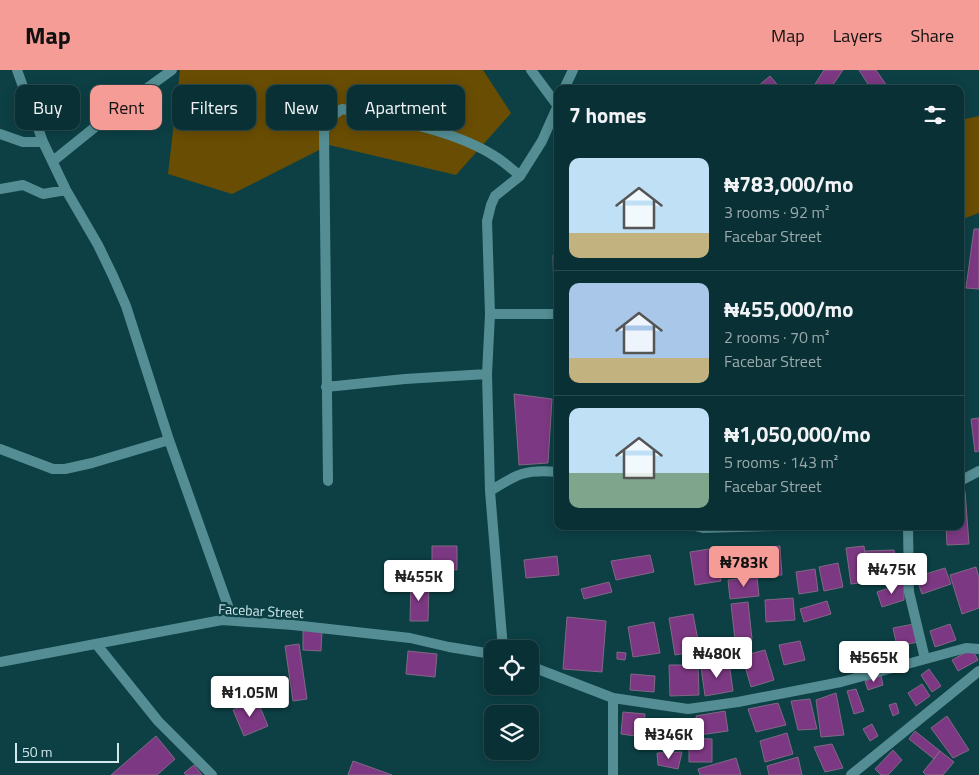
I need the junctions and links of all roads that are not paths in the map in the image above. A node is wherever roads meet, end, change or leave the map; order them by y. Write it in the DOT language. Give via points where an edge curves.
graph roads {
  1 [pos="17,70"];
  2 [pos="172,70"];
  3 [pos="531,70"];
  4 [pos="573,70"];
  5 [pos="566,85"];
  6 [pos="554,101"];
  7 [pos="554,112"];
  8 [pos="0,134"];
  9 [pos="43,142"];
  10 [pos="53,161"];
  11 [pos="520,176"];
  12 [pos="0,189"];
  13 [pos="66,190"];
  14 [pos="490,314"];
  15 [pos="554,314"];
  16 [pos="487,374"];
  17 [pos="326,386"];
  18 [pos="169,440"];
  19 [pos="0,449"];
  20 [pos="979,471"];
  21 [pos="554,472"];
  22 [pos="964,479"];
  23 [pos="328,481"];
  24 [pos="490,491"];
  25 [pos="908,530"];
  26 [pos="233,620"];
  27 [pos="502,640"];
  28 [pos="97,645"];
  29 [pos="979,649"];
  30 [pos="484,653"];
  31 [pos="925,659"];
  32 [pos="0,662"];
  33 [pos="539,669"];
  34 [pos="979,670"];
  35 [pos="613,698"];
  36 [pos="212,775"];
  37 [pos="613,775"];
  38 [pos="851,775"];
  1 -- 9 [label="street"];
  2 -- 10 [label="street"];
  3 -- 6 [label="street"];
  4 -- 5 [label="street"];
  7 -- 11 [label="street" via="542,141"];
  8 -- 9 [label="street" via="23,142"];
  9 -- 10 [label="street"];
  10 -- 13 [label="street"];
  11 -- 14 [label="street" via="495,196 490,205 487,221"];
  11 -- 17 [label="street" via="480,148 445,135 392,119 342,109 331,117 324,132"];
  12 -- 13 [label="street" via="23,185 43,194"];
  13 -- 18 [label="street" via="98,245 126,306"];
  14 -- 15 [label="street"];
  14 -- 16 [label="street"];
  16 -- 17 [label="street"];
  16 -- 24 [label="street"];
  17 -- 23 [label="street"];
  18 -- 19 [label="street" via="65,469 53,469"];
  18 -- 26 [label="street"];
  20 -- 22 [label="street"];
  21 -- 24 [label="street" via="526,472"];
  24 -- 27 [label="street"];
  25 -- 31 [label="street" via="909,592"];
  26 -- 28 [label="street, Facebar Street"];
  26 -- 30 [label="street, Facebar Street" via="410,638"];
  28 -- 32 [label="street, Facebar Street"];
  28 -- 36 [label="street" via="158,721"];
  29 -- 31 [label="street" via="966,648"];
  31 -- 35 [label="street" via="841,682 688,709"];
  33 -- 35 [label="street"];
  34 -- 38 [label="street"];
  35 -- 37 [label="street"];
}
